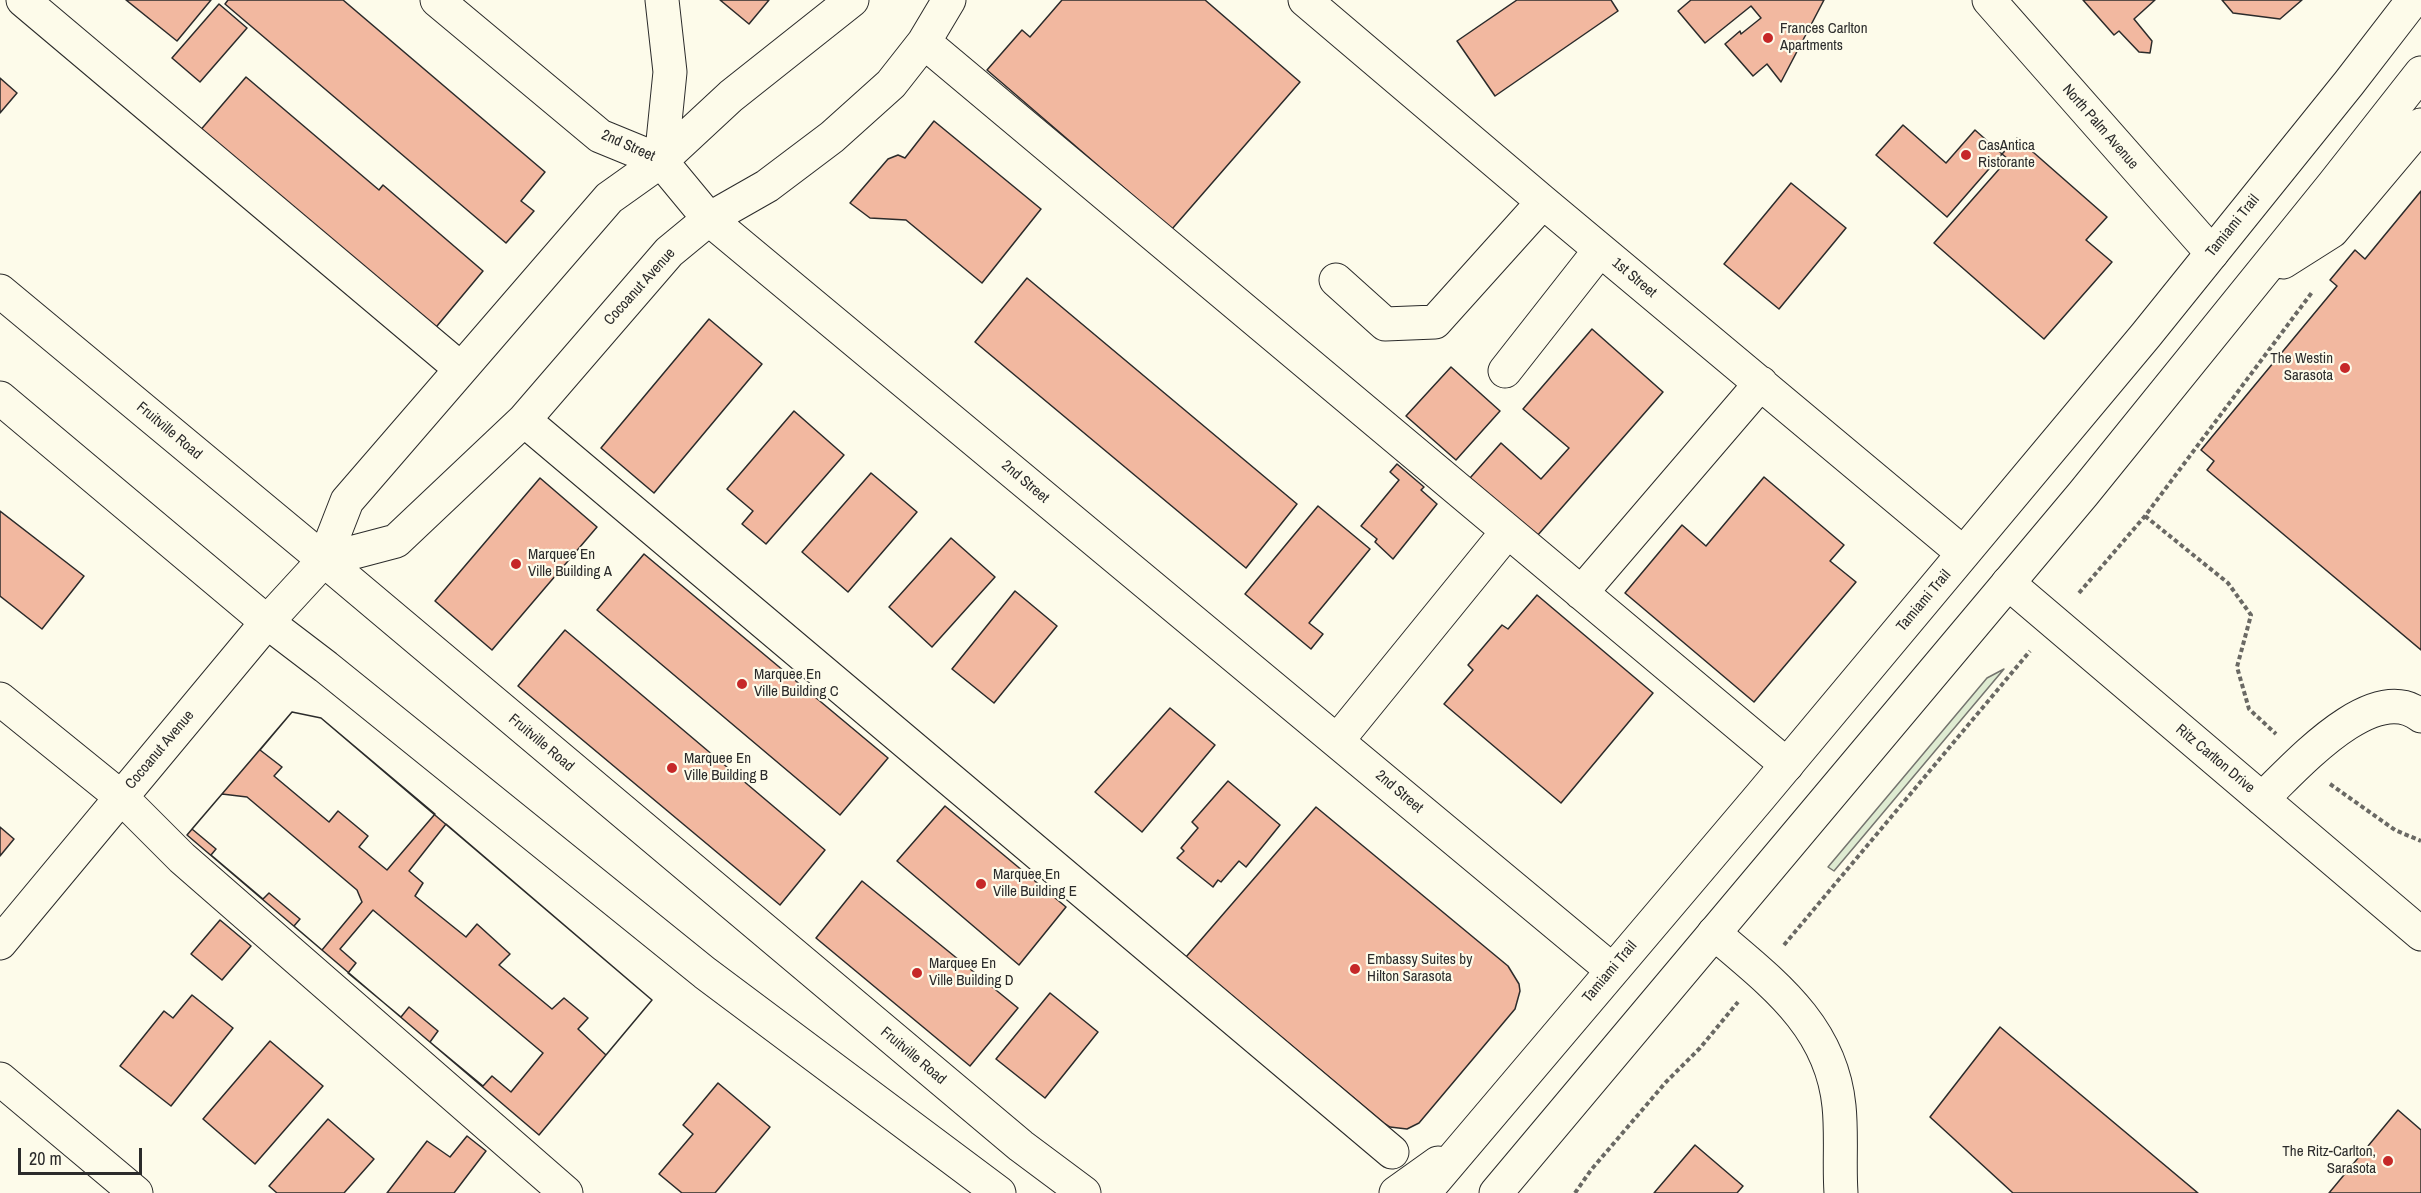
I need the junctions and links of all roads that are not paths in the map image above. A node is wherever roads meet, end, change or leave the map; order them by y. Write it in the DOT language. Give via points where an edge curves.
graph roads {
  1 [pos="22,0"];
  2 [pos="437,0"];
  3 [pos="662,0"];
  4 [pos="852,0"];
  5 [pos="949,0"];
  6 [pos="1305,0"];
  7 [pos="1989,0"];
  8 [pos="2413,0"];
  9 [pos="924,42"];
  10 [pos="2421,73"];
  11 [pos="2421,125"];
  12 [pos="660,161"];
  13 [pos="1544,202"];
  14 [pos="709,219"];
  15 [pos="1600,250"];
  16 [pos="2212,253"];
  17 [pos="2259,277"];
  18 [pos="1336,280"];
  19 [pos="0,291"];
  20 [pos="461,369"];
  21 [pos="1505,371"];
  22 [pos="1761,383"];
  23 [pos="0,398"];
  24 [pos="524,420"];
  25 [pos="1508,532"];
  26 [pos="1964,553"];
  27 [pos="324,560"];
  28 [pos="2008,584"];
  29 [pos="1581,594"];
  30 [pos="267,622"];
  31 [pos="0,699"];
  32 [pos="2413,708"];
  33 [pos="1336,741"];
  34 [pos="1787,765"];
  35 [pos="121,797"];
  36 [pos="2262,799"];
  37 [pos="1714,933"];
  38 [pos="2421,934"];
  39 [pos="0,943"];
  40 [pos="1612,970"];
  41 [pos="0,1079"];
  42 [pos="914,1130"];
  43 [pos="1468,1140"];
  44 [pos="1392,1152"];
  45 [pos="136,1193"];
  46 [pos="566,1193"];
  47 [pos="971,1193"];
  48 [pos="999,1193"];
  49 [pos="1084,1193"];
  50 [pos="1396,1193"];
  51 [pos="1424,1193"];
  52 [pos="1496,1193"];
  53 [pos="1841,1193"];
  1 -- 20 [label="main road"];
  2 -- 12 [label="main road, 2nd Street" via="600,136"];
  3 -- 12 [label="main road" via="670,72"];
  4 -- 12 [label="main road, Cocoanut Avenue" via="731,96"];
  5 -- 9 [label="main road, Cocoanut Avenue"];
  6 -- 13 [label="main road, 1st Street"];
  7 -- 16 [label="main road, North Palm Avenue"];
  8 -- 16 [label="main road, Tamiami Trail"];
  9 -- 14 [label="main road, Cocoanut Avenue" via="891,84 832,137 767,186"];
  9 -- 25 [label="main road"];
  10 -- 17 [label="main road"];
  11 -- 17 [label="main road" via="2332,231"];
  12 -- 14 [label="main road, 2nd Street"];
  12 -- 20 [label="main road, Cocoanut Avenue" via="609,198"];
  13 -- 15 [label="main road, 1st Street"];
  13 -- 18 [label="main road" via="1435,322 1385,324"];
  14 -- 24 [label="main road, Cocoanut Avenue" via="669,252"];
  14 -- 33 [label="main road, 2nd Street"];
  15 -- 21 [label="main road"];
  15 -- 22 [label="main road, 1st Street"];
  16 -- 26 [label="main road, Tamiami Trail"];
  17 -- 28 [label="main road"];
  19 -- 27 [label="main road, Fruitville Road"];
  20 -- 27 [label="main road, Cocoanut Avenue" via="347,501"];
  22 -- 26 [label="main road, 1st Street"];
  22 -- 29 [label="main road"];
  23 -- 30 [label="main road"];
  24 -- 27 [label="main road, Cocoanut Avenue" via="396,541"];
  24 -- 44 [label="main road"];
  25 -- 29 [label="main road"];
  25 -- 33 [label="main road"];
  26 -- 34 [label="main road, Tamiami Trail"];
  27 -- 30 [label="main road, Cocoanut Avenue"];
  27 -- 49 [label="main road, Fruitville Road" via="1021,1146"];
  28 -- 36 [label="main road, Ritz Carlton Drive"];
  28 -- 37 [label="main road"];
  29 -- 34 [label="main road"];
  30 -- 35 [label="main road, Cocoanut Avenue"];
  30 -- 42 [label="main road" via="705,973"];
  31 -- 35 [label="main road"];
  32 -- 36 [label="main road" via="2373,710 2338,727"];
  33 -- 40 [label="main road, 2nd Street"];
  34 -- 40 [label="main road, Tamiami Trail"];
  35 -- 39 [label="main road, Cocoanut Avenue"];
  35 -- 46 [label="main road" via="182,858"];
  36 -- 38 [label="main road, Ritz Carlton Drive"];
  37 -- 52 [label="main road"];
  37 -- 53 [label="main road" via="1786,996 1817,1037 1827,1058 1839,1105"];
  40 -- 43 [label="main road, Tamiami Trail"];
  41 -- 45 [label="main road"];
  42 -- 47 [label="main road"];
  42 -- 48 [label="main road"];
  43 -- 50 [label="main road"];
  43 -- 51 [label="main road, Tamiami Trail"];
}
